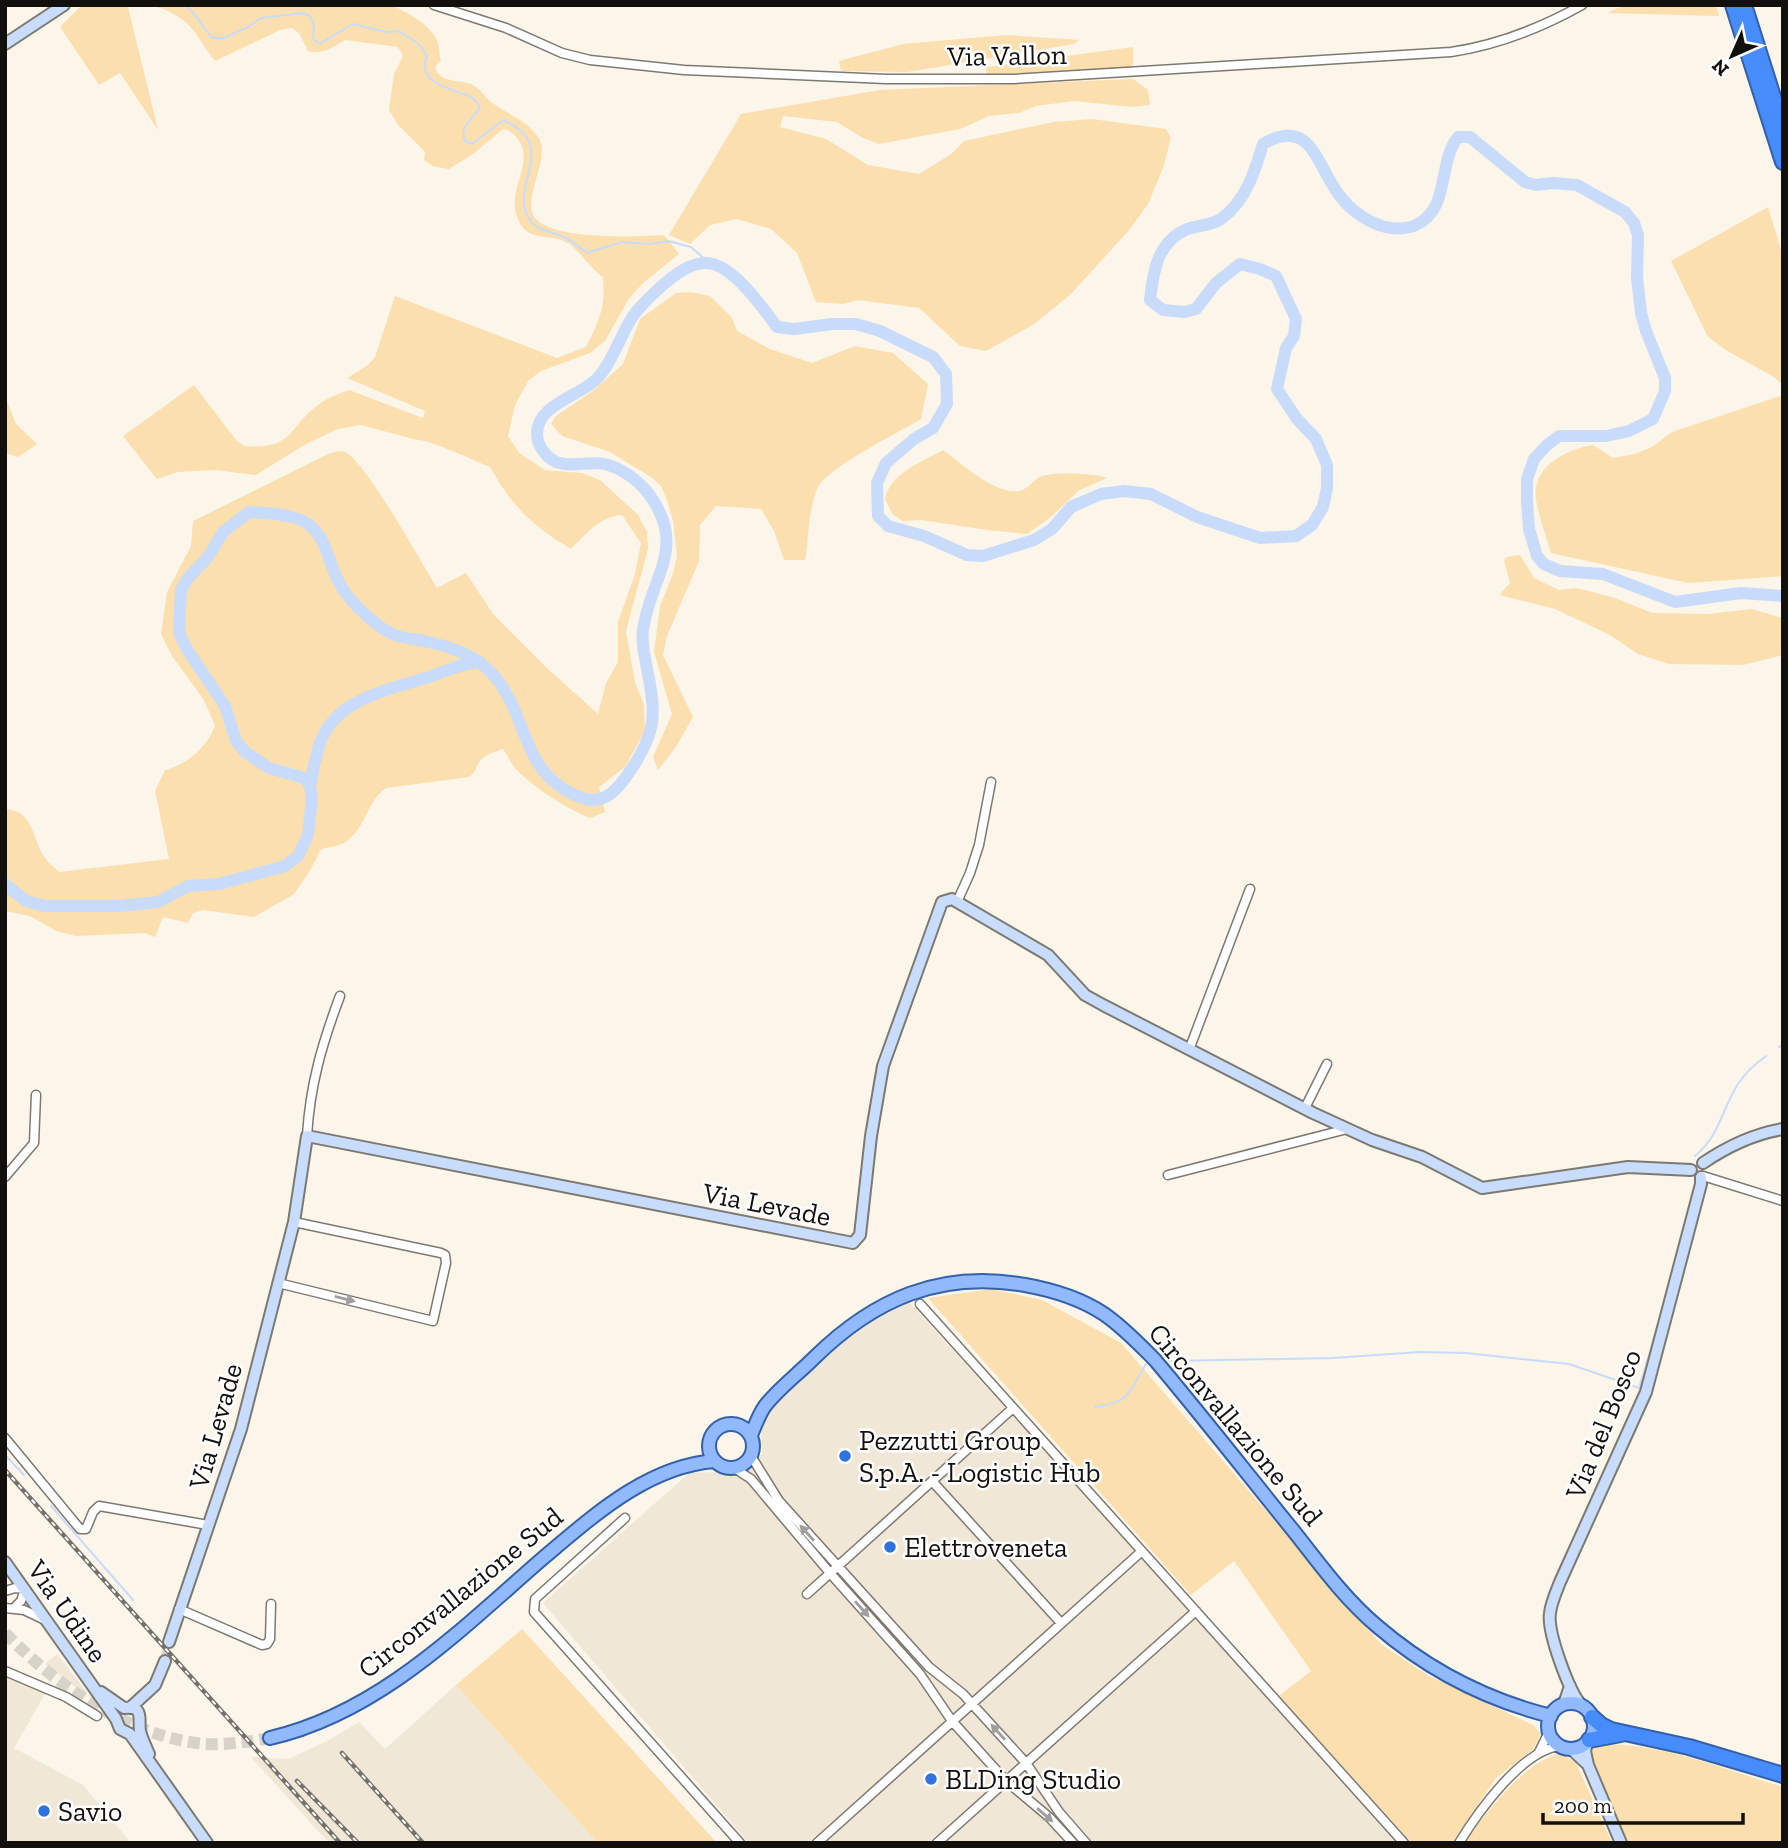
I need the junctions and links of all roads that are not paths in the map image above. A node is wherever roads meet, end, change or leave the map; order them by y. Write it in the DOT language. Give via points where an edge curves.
graph roads {
  1 [pos="64,5"];
  2 [pos="434,5"];
  3 [pos="1582,5"];
  4 [pos="1733,5"];
  5 [pos="1744,5"];
  6 [pos="5,44"];
  7 [pos="1783,128"];
  8 [pos="1783,162"];
  9 [pos="991,782"];
  10 [pos="1250,889"];
  11 [pos="957,902"];
  12 [pos="340,996"];
  13 [pos="1189,1050"];
  14 [pos="1326,1064"];
  15 [pos="36,1094"];
  16 [pos="1305,1108"];
  17 [pos="1347,1129"];
  18 [pos="1783,1129"];
  19 [pos="307,1136"];
  20 [pos="1698,1174"];
  21 [pos="1168,1175"];
  22 [pos="5,1177"];
  23 [pos="1783,1201"];
  24 [pos="294,1222"];
  25 [pos="278,1283"];
  26 [pos="920,1304"];
  27 [pos="764,1407"];
  28 [pos="1013,1408"];
  29 [pos="740,1425"];
  30 [pos="751,1435"];
  31 [pos="5,1438"];
  32 [pos="709,1445"];
  33 [pos="751,1457"];
  34 [pos="715,1461"];
  35 [pos="734,1468"];
  36 [pos="675,1470"];
  37 [pos="932,1480"];
  38 [pos="625,1518"];
  39 [pos="208,1525"];
  40 [pos="1142,1551"];
  41 [pos="5,1562"];
  42 [pos="837,1566"];
  43 [pos="830,1573"];
  44 [pos="5,1578"];
  45 [pos="5,1588"];
  46 [pos="25,1589"];
  47 [pos="807,1594"];
  48 [pos="271,1604"];
  49 [pos="10,1608"];
  50 [pos="180,1609"];
  51 [pos="1196,1611"];
  52 [pos="49,1622"];
  53 [pos="1060,1623"];
  54 [pos="169,1642"];
  55 [pos="165,1661"];
  56 [pos="5,1671"];
  57 [pos="1570,1683"];
  58 [pos="93,1686"];
  59 [pos="972,1703"];
  60 [pos="1564,1704"];
  61 [pos="131,1709"];
  62 [pos="1587,1712"];
  63 [pos="97,1716"];
  64 [pos="116,1718"];
  65 [pos="952,1721"];
  66 [pos="1550,1724"];
  67 [pos="135,1731"];
  68 [pos="1625,1734"];
  69 [pos="270,1738"];
  70 [pos="1588,1741"];
  71 [pos="1565,1747"];
  72 [pos="1537,1755"];
  73 [pos="1026,1763"];
  74 [pos="1588,1765"];
  75 [pos="1783,1775"];
  76 [pos="1006,1781"];
  77 [pos="207,1843"];
  78 [pos="740,1843"];
  79 [pos="817,1843"];
  80 [pos="937,1843"];
  81 [pos="1073,1843"];
  82 [pos="1086,1843"];
  83 [pos="1404,1843"];
  84 [pos="1459,1843"];
  85 [pos="1621,1843"];
  1 -- 6 [label="street"];
  2 -- 3 [label="street, Via Vallon" via="590,60 684,70 935,80 1054,78 1451,52 1523,33"];
  4 -- 8 [label="highway"];
  5 -- 7 [label="highway"];
  9 -- 11 [label="street" via="979,845"];
  10 -- 13 [label="street"];
  11 -- 13 [label="street" via="1048,955 1085,995"];
  11 -- 19 [label="street, Via Levade" via="942,902 883,1066 860,1235 853,1243"];
  12 -- 19 [label="street, Via Levade" via="313,1080"];
  13 -- 16 [label="street"];
  14 -- 16 [label="street"];
  15 -- 22 [label="street" via="34,1143"];
  16 -- 17 [label="street"];
  17 -- 20 [label="street" via="1422,1157 1482,1188 1628,1167"];
  17 -- 21 [label="street"];
  18 -- 20 [label="street, Via del Bosco" via="1753,1136 1719,1152 1703,1163 1706,1170"];
  19 -- 24 [label="street, Via Levade"];
  20 -- 23 [label="street"];
  20 -- 57 [label="street, Via del Bosco" via="1702,1184 1649,1384 1550,1612 1552,1636"];
  24 -- 25 [label="street, Via Levade"];
  25 -- 24 [label="street, one-way" via="433,1321 444,1255"];
  25 -- 39 [label="street, Via Levade" via="241,1429"];
  26 -- 28 [label="street"];
  27 -- 29 [label="main road"];
  27 -- 30 [label="main road, Circonvallazione Sud"];
  27 -- 66 [label="main road, Circonvallazione Sud" via="851,1325 912,1292 964,1281 994,1281 1051,1290 1078,1300 1128,1333 1155,1360 1329,1576 1374,1624 1459,1681 1529,1710"];
  28 -- 37 [label="street"];
  28 -- 40 [label="street"];
  29 -- 30 [label="main road"];
  29 -- 32 [label="main road" via="722,1425"];
  30 -- 33 [label="main road"];
  31 -- 39 [label="street" via="80,1530 86,1529 99,1506"];
  32 -- 34 [label="main road"];
  32 -- 36 [label="main road"];
  33 -- 35 [label="main road"];
  42 -- 33 [label="street, one-way" via="779,1501"];
  34 -- 35 [label="main road"];
  34 -- 36 [label="main road"];
  35 -- 43 [label="street" via="751,1479"];
  36 -- 69 [label="main road, Circonvallazione Sud" via="604,1507 383,1690 328,1719"];
  37 -- 42 [label="street"];
  37 -- 53 [label="street"];
  38 -- 78 [label="street" via="535,1600 534,1612"];
  39 -- 50 [label="street, Via Levade"];
  40 -- 51 [label="street"];
  40 -- 53 [label="street"];
  41 -- 46 [label="street, Via Udine"];
  42 -- 43 [label="street"];
  42 -- 59 [label="street" via="929,1667"];
  43 -- 47 [label="street"];
  43 -- 65 [label="street, one-way" via="920,1674"];
  44 -- 45 [label="street"];
  45 -- 46 [label="street"];
  46 -- 49 [label="street" via="21,1601"];
  46 -- 52 [label="street, Via Udine"];
  48 -- 50 [label="street" via="270,1639 262,1645"];
  49 -- 52 [label="street"];
  50 -- 54 [label="street, Via Levade"];
  51 -- 73 [label="street"];
  51 -- 83 [label="street"];
  52 -- 58 [label="street, Via Udine"];
  53 -- 59 [label="street"];
  55 -- 61 [label="street" via="157,1682"];
  56 -- 63 [label="street"];
  57 -- 60 [label="street"];
  57 -- 62 [label="street, Via del Bosco"];
  58 -- 61 [label="street"];
  58 -- 64 [label="street, Via Udine"];
  59 -- 65 [label="street"];
  73 -- 59 [label="street, one-way"];
  60 -- 62 [label="main road" via="1576,1704"];
  60 -- 66 [label="main road"];
  61 -- 64 [label="street"];
  61 -- 67 [label="street" via="142,1719"];
  62 -- 68 [label="highway" via="1601,1725"];
  62 -- 70 [label="main road" via="1593,1731"];
  64 -- 67 [label="street, Via Udine" via="120,1729"];
  65 -- 76 [label="street"];
  65 -- 79 [label="street"];
  66 -- 71 [label="main road"];
  66 -- 72 [label="street"];
  67 -- 77 [label="street, Via Udine"];
  68 -- 70 [label="highway"];
  68 -- 75 [label="highway" via="1670,1742"];
  70 -- 71 [label="main road"];
  70 -- 74 [label="street"];
  71 -- 72 [label="street"];
  71 -- 74 [label="street"];
  72 -- 84 [label="street" via="1497,1790"];
  73 -- 76 [label="street"];
  73 -- 82 [label="street"];
  74 -- 85 [label="street"];
  76 -- 80 [label="street"];
  76 -- 81 [label="street, one-way"];
}
